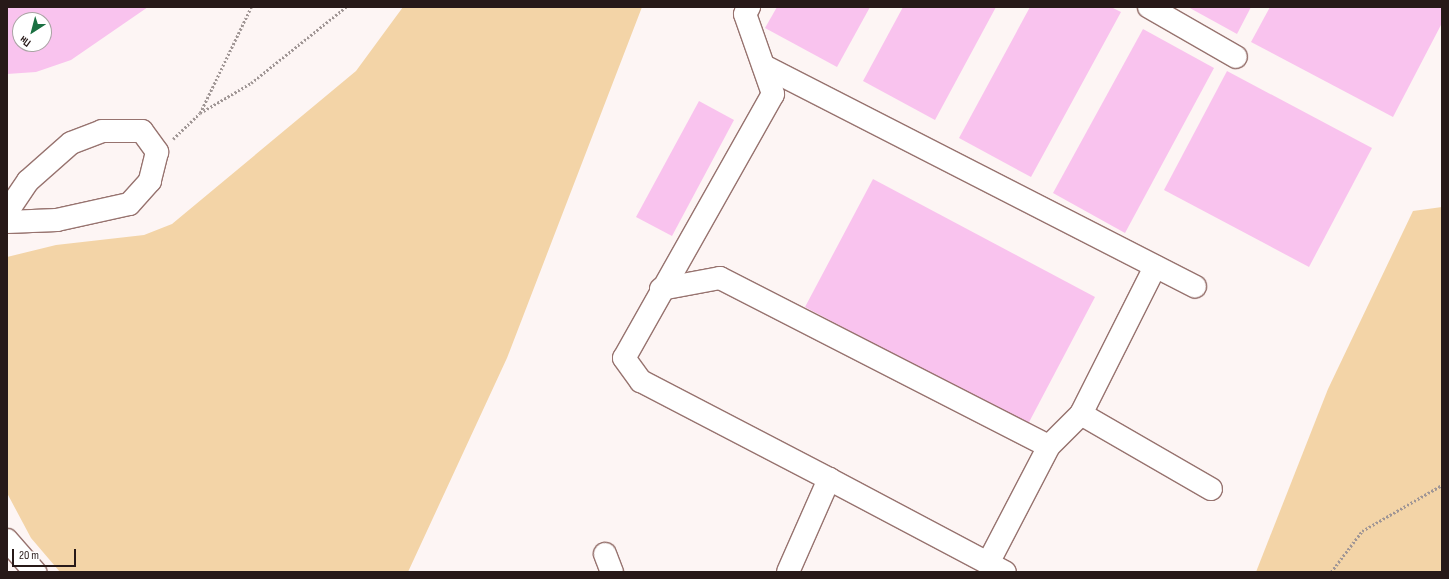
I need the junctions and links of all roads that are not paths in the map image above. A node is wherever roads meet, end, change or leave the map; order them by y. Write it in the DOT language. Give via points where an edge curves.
graph roads {
  1 [pos="748,7"];
  2 [pos="1149,7"];
  3 [pos="1236,57"];
  4 [pos="764,66"];
  5 [pos="7,212"];
  6 [pos="7,222"];
  7 [pos="1155,267"];
  8 [pos="1195,287"];
  9 [pos="661,289"];
  10 [pos="1081,414"];
  11 [pos="1049,446"];
  12 [pos="829,479"];
  13 [pos="1211,489"];
  14 [pos="7,540"];
  15 [pos="997,568"];
  16 [pos="34,572"];
  17 [pos="788,572"];
  1 -- 4 [label="lane" via="745,14"];
  2 -- 3 [label="lane"];
  4 -- 7 [label="lane"];
  4 -- 9 [label="lane" via="773,94"];
  5 -- 6 [label="lane" via="28,181 71,143 102,130 142,131 157,152 150,181 129,204 56,220"];
  7 -- 8 [label="lane"];
  7 -- 10 [label="lane"];
  9 -- 11 [label="lane" via="720,278"];
  9 -- 12 [label="lane" via="624,358 640,381"];
  10 -- 11 [label="lane"];
  10 -- 13 [label="lane"];
  11 -- 15 [label="lane"];
  12 -- 15 [label="lane"];
  12 -- 17 [label="lane"];
  14 -- 16 [label="lane"];
}
